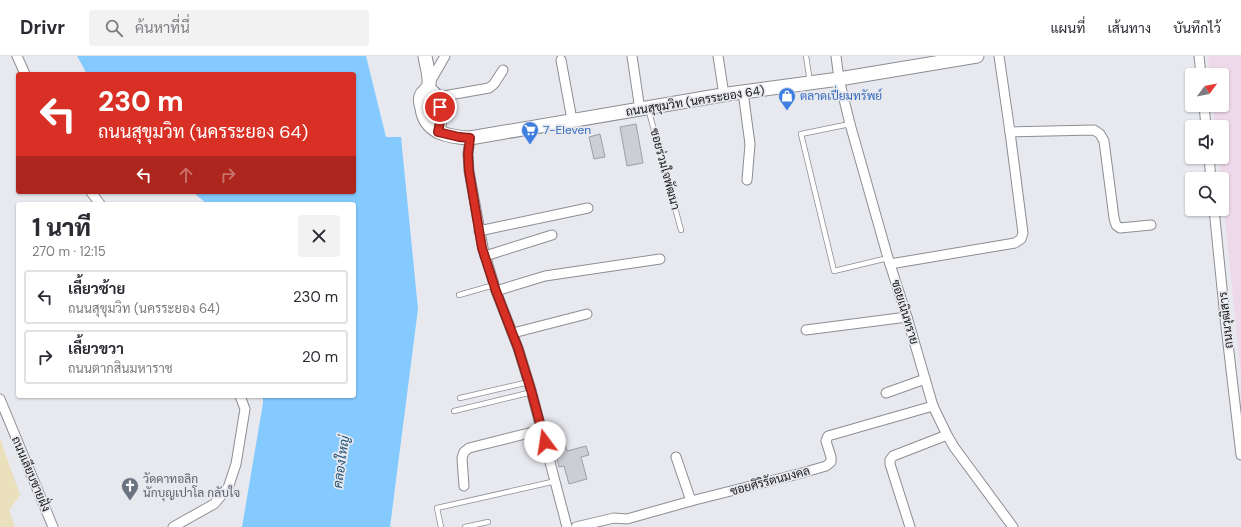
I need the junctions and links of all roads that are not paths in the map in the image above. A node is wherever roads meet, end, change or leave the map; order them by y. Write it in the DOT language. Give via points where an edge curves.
graph roads {
  1 [pos="17,56"];
  2 [pos="424,56"];
  3 [pos="445,56"];
  4 [pos="632,56"];
  5 [pos="718,56"];
  6 [pos="806,56"];
  7 [pos="836,56"];
  8 [pos="977,56"];
  9 [pos="999,56"];
  10 [pos="1199,56"];
  11 [pos="962,57"];
  12 [pos="561,60"];
  13 [pos="1200,68"];
  14 [pos="503,70"];
  15 [pos="24,72"];
  16 [pos="839,79"];
  17 [pos="810,82"];
  18 [pos="432,89"];
  19 [pos="743,92"];
  20 [pos="724,95"];
  21 [pos="644,109"];
  22 [pos="572,120"];
  23 [pos="850,124"];
  24 [pos="438,132"];
  25 [pos="1010,132"];
  26 [pos="470,138"];
  27 [pos="747,180"];
  28 [pos="588,208"];
  29 [pos="1215,216"];
  30 [pos="1151,224"];
  31 [pos="681,230"];
  32 [pos="479,231"];
  33 [pos="552,235"];
  34 [pos="485,256"];
  35 [pos="660,259"];
  36 [pos="889,261"];
  37 [pos="495,288"];
  38 [pos="459,295"];
  39 [pos="587,314"];
  40 [pos="907,318"];
  41 [pos="806,330"];
  42 [pos="513,333"];
  43 [pos="926,379"];
  44 [pos="529,382"];
  45 [pos="532,392"];
  46 [pos="886,393"];
  47 [pos="241,398"];
  48 [pos="460,398"];
  49 [pos="0,399"];
  50 [pos="1238,399"];
  51 [pos="933,406"];
  52 [pos="454,411"];
  53 [pos="542,430"];
  54 [pos="947,435"];
  55 [pos="1241,455"];
  56 [pos="676,456"];
  57 [pos="556,481"];
  58 [pos="464,486"];
  59 [pos="691,501"];
  60 [pos="488,522"];
  61 [pos="53,527"];
  62 [pos="173,527"];
  63 [pos="440,527"];
  64 [pos="465,527"];
  65 [pos="568,527"];
  66 [pos="576,527"];
  67 [pos="910,527"];
  68 [pos="1013,527"];
  1 -- 15 [label="street"];
  2 -- 18 [label="street"];
  3 -- 18 [label="street"];
  4 -- 21 [label="street"];
  5 -- 20 [label="street"];
  6 -- 17 [label="lane"];
  7 -- 16 [label="street, ซอยเนินทราย"];
  8 -- 11 [label="street, ถนนสุขุมวิท (นครระยอง 64)"];
  9 -- 25 [label="street"];
  10 -- 13 [label="street"];
  11 -- 16 [label="street, ถนนสุขุมวิท (นครระยอง 64)"];
  12 -- 22 [label="street"];
  14 -- 18 [label="street" via="489,88"];
  16 -- 17 [label="street, ถนนสุขุมวิท (นครระยอง 64)"];
  16 -- 23 [label="street, ซอยเนินทราย"];
  17 -- 19 [label="street, ถนนสุขุมวิท (นครระยอง 64)"];
  18 -- 24 [label="street" via="441,117"];
  18 -- 24 [label="street" via="422,93 420,97 427,123"];
  19 -- 20 [label="street, ถนนสุขุมวิท (นครระยอง 64)"];
  19 -- 27 [label="street" via="750,144"];
  20 -- 21 [label="street, ถนนสุขุมวิท (นครระยอง 64)"];
  21 -- 22 [label="street, ถนนสุขุมวิท (นครระยอง 64)"];
  21 -- 31 [label="lane, ซอยร่วมใจพัฒนา"];
  22 -- 26 [label="street, ถนนสุขุมวิท (นครระยอง 64)"];
  23 -- 36 [label="street, ซอยเนินทราย"];
  23 -- 36 [label="lane" via="801,134 834,271"];
  24 -- 26 [label="street, ถนนสุขุมวิท (นครระยอง 64)"];
  25 -- 30 [label="street" via="1094,130 1104,141 1116,225 1120,228"];
  25 -- 36 [label="street" via="1023,233 1021,239 1014,243"];
  26 -- 32 [label="street" via="469,171"];
  28 -- 32 [label="street"];
  29 -- 50 [label="street, ถนนวุฒิสาร" via="1225,318"];
  32 -- 34 [label="street"];
  33 -- 34 [label="street"];
  34 -- 37 [label="street"];
  35 -- 37 [label="street" via="545,276"];
  36 -- 40 [label="street, ซอยเนินทราย"];
  37 -- 38 [label="lane"];
  37 -- 42 [label="street"];
  39 -- 42 [label="street"];
  40 -- 41 [label="street"];
  40 -- 43 [label="street, ซอยเนินทราย"];
  42 -- 44 [label="street"];
  43 -- 46 [label="street"];
  43 -- 51 [label="street, ซอยเนินทราย"];
  44 -- 45 [label="street"];
  44 -- 48 [label="lane"];
  45 -- 52 [label="lane"];
  45 -- 53 [label="street"];
  47 -- 62 [label="street" via="245,409 236,464 228,488 214,504"];
  49 -- 61 [label="street, ถนนเลียบชายฝั่ง"];
  50 -- 55 [label="street, ถนนวุฒิสาร"];
  51 -- 54 [label="street, ซอยเนินทราย"];
  51 -- 59 [label="street, ซอยศิริรัตนมงคล" via="828,436 826,441 831,457 826,466"];
  53 -- 57 [label="street"];
  53 -- 58 [label="street" via="469,448 462,458"];
  54 -- 67 [label="street" via="893,456 890,460"];
  54 -- 68 [label="street, ซอยเนินทราย"];
  56 -- 59 [label="street"];
  57 -- 63 [label="lane" via="437,508"];
  57 -- 65 [label="street"];
  59 -- 66 [label="street, ซอยศิริรัตนมงคล" via="627,519 614,518"];
  60 -- 64 [label="lane"];
}
